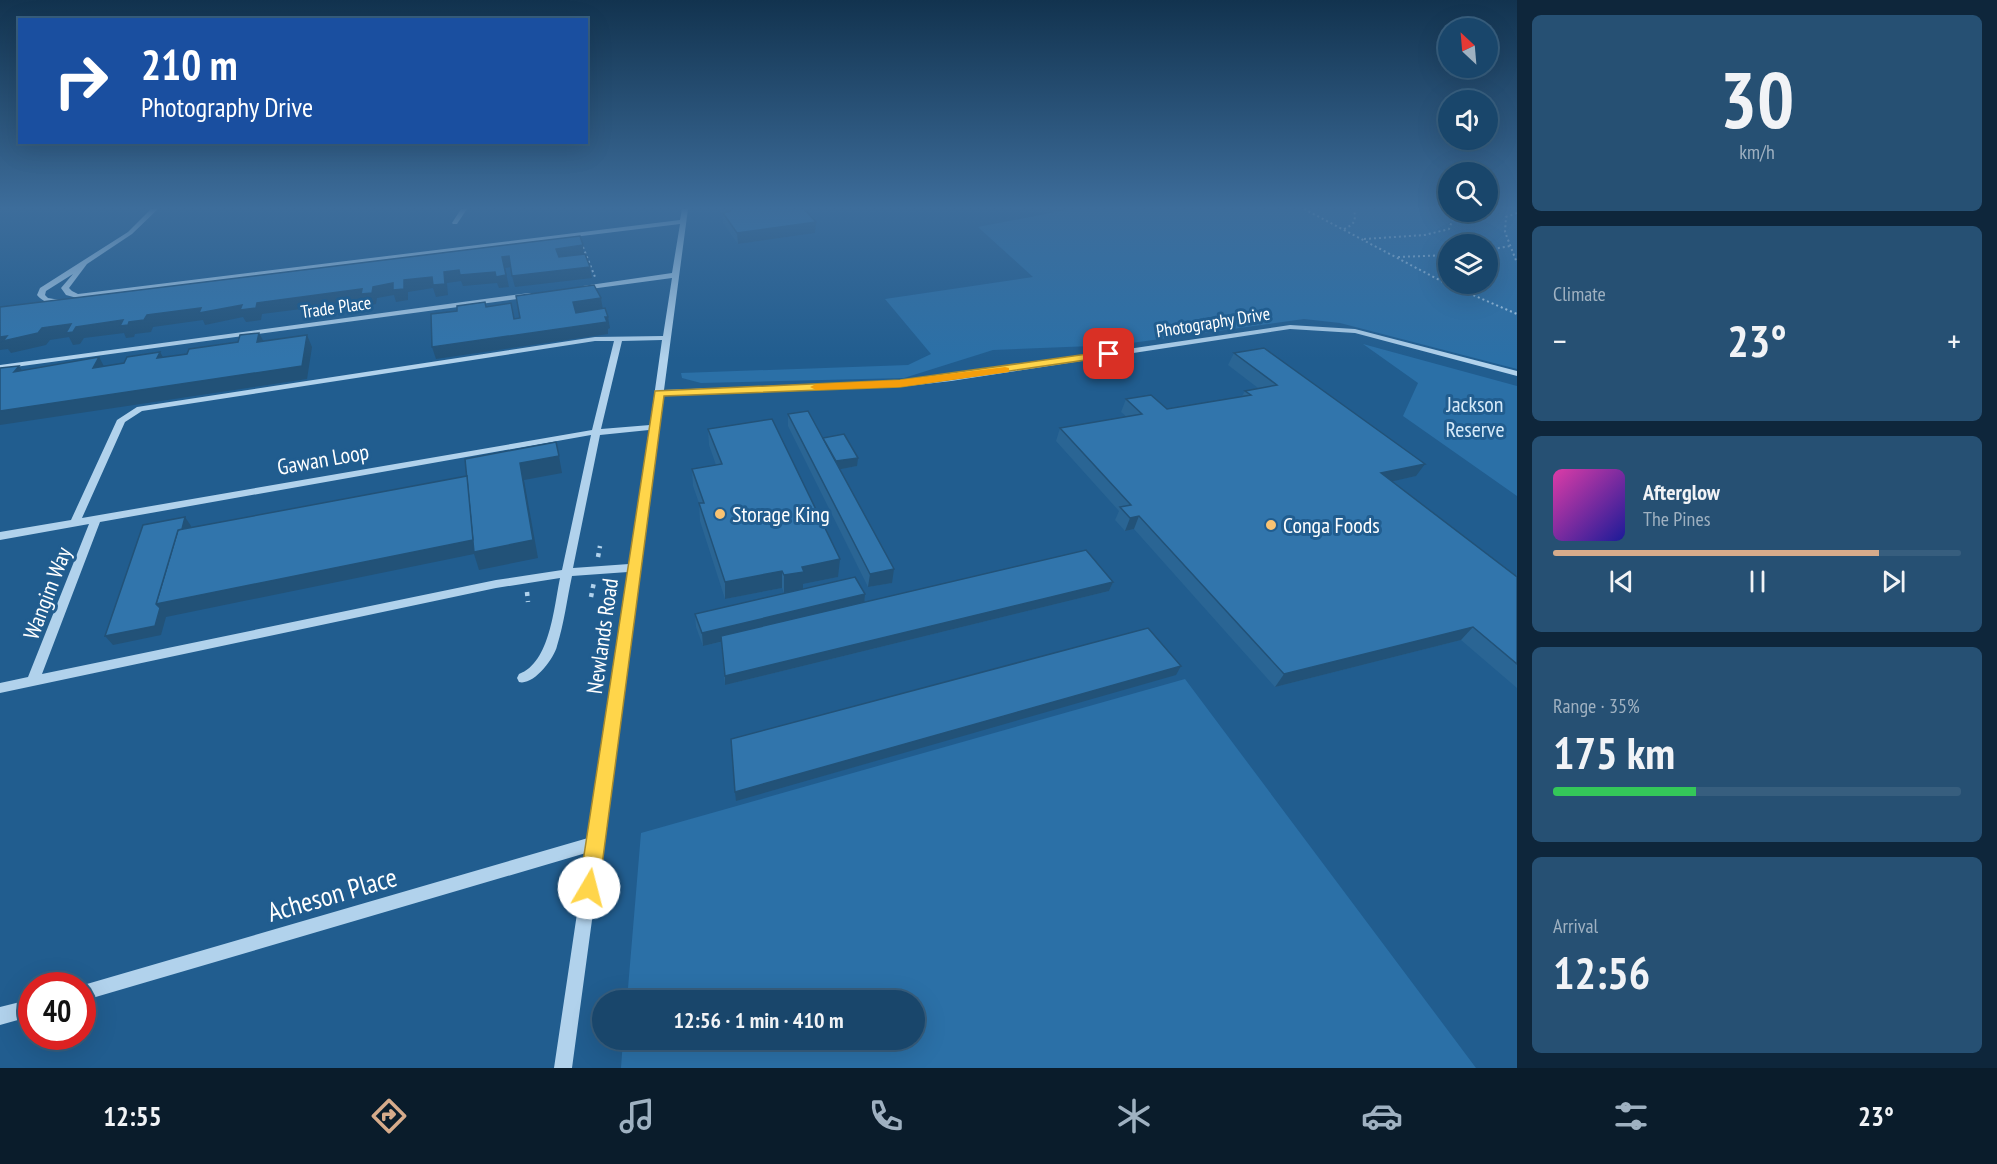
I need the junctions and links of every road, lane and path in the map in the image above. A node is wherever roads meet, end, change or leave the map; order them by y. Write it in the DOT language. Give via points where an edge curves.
graph roads {
  1 [pos="92,259"];
  2 [pos="390,259"];
  3 [pos="413,259"];
  4 [pos="588,259"];
  5 [pos="678,259"];
  6 [pos="1400,259"];
  7 [pos="84,264"];
  8 [pos="676,275"];
  9 [pos="599,286"];
  10 [pos="575,289"];
  11 [pos="540,294"];
  12 [pos="57,302"];
  13 [pos="38,305"];
  14 [pos="1517,314"];
  15 [pos="619,338"];
  16 [pos="667,338"];
  17 [pos="0,367"];
  18 [pos="1517,374"];
  19 [pos="659,393"];
  20 [pos="654,427"];
  21 [pos="596,432"];
  22 [pos="96,519"];
  23 [pos="75,523"];
  24 [pos="0,536"];
  25 [pos="634,568"];
  26 [pos="568,573"];
  27 [pos="523,678"];
  28 [pos="33,681"];
  29 [pos="0,688"];
  30 [pos="595,843"];
  31 [pos="96,989"];
  32 [pos="18,1011"];
  33 [pos="0,1016"];
  34 [pos="563,1068"];
  1 -- 7 [label="street"];
  2 -- 7 [label="street" via="77,296 65,288"];
  3 -- 12 [label="street"];
  4 -- 9 [label="path"];
  5 -- 8 [label="street, Newlands Road"];
  6 -- 14 [label="path"];
  7 -- 12 [label="street" via="43,290 41,295 46,300"];
  8 -- 9 [label="street"];
  8 -- 16 [label="street, Newlands Road"];
  9 -- 10 [label="street"];
  11 -- 17 [label="street, Trade Place"];
  12 -- 13 [label="street"];
  15 -- 16 [label="street"];
  15 -- 21 [label="street"];
  15 -- 23 [label="street" via="140,409 121,420"];
  16 -- 19 [label="street, Newlands Road"];
  18 -- 19 [label="street, Photography Drive" via="1355,331 1290,327 900,384"];
  19 -- 20 [label="street, Newlands Road"];
  20 -- 21 [label="street, Gawan Loop"];
  20 -- 25 [label="street, Newlands Road"];
  21 -- 22 [label="street, Gawan Loop"];
  21 -- 26 [label="street"];
  22 -- 23 [label="street, Gawan Loop"];
  22 -- 28 [label="street, Wangim Way"];
  23 -- 24 [label="street, Gawan Loop"];
  25 -- 26 [label="street"];
  25 -- 30 [label="street, Newlands Road"];
  26 -- 27 [label="street" via="551,648 531,675"];
  26 -- 28 [label="street" via="496,584"];
  28 -- 29 [label="street"];
  30 -- 31 [label="street, Acheson Place"];
  30 -- 34 [label="street, Newlands Road"];
  32 -- 33 [label="street"];
}
